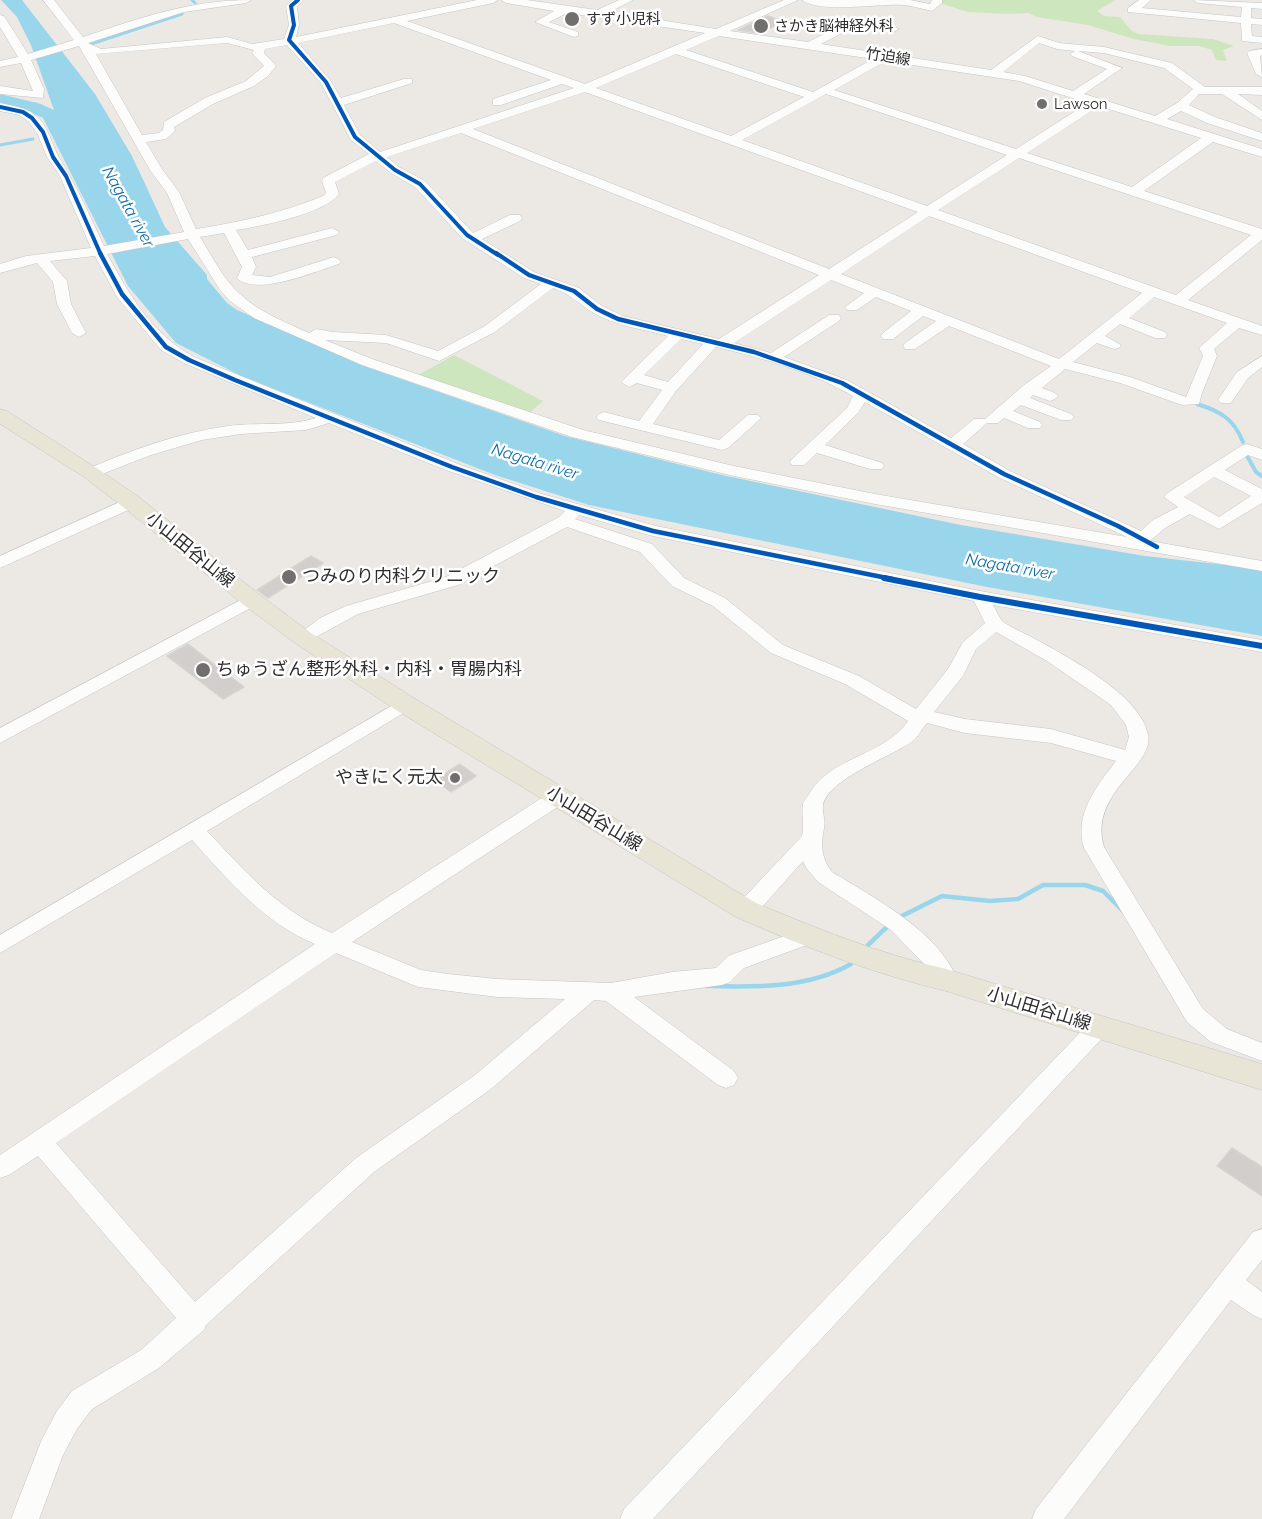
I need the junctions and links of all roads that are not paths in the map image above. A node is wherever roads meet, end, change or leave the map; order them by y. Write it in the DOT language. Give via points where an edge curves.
graph roads {
  1 [pos="48,0"];
  2 [pos="173,0"];
  3 [pos="246,0"];
  4 [pos="298,0"];
  5 [pos="493,0"];
  6 [pos="506,0"];
  7 [pos="628,0"];
  8 [pos="793,0"];
  9 [pos="807,0"];
  10 [pos="937,0"];
  11 [pos="1146,0"];
  12 [pos="1198,0"];
  13 [pos="209,2"];
  14 [pos="535,2"];
  15 [pos="1246,4"];
  16 [pos="1262,6"];
  17 [pos="566,9"];
  18 [pos="180,10"];
  19 [pos="598,14"];
  20 [pos="0,18"];
  21 [pos="395,20"];
  22 [pos="1262,22"];
  23 [pos="1156,25"];
  24 [pos="1246,26"];
  25 [pos="893,29"];
  26 [pos="717,32"];
  27 [pos="574,34"];
  28 [pos="289,40"];
  29 [pos="1262,40"];
  30 [pos="83,45"];
  31 [pos="810,46"];
  32 [pos="261,47"];
  33 [pos="1078,48"];
  34 [pos="675,50"];
  35 [pos="1262,52"];
  36 [pos="885,57"];
  37 [pos="23,59"];
  38 [pos="0,64"];
  39 [pos="1261,72"];
  40 [pos="994,73"];
  41 [pos="562,80"];
  42 [pos="408,81"];
  43 [pos="586,88"];
  44 [pos="0,90"];
  45 [pos="1202,90"];
  46 [pos="1262,91"];
  47 [pos="1227,92"];
  48 [pos="819,93"];
  49 [pos="1076,94"];
  50 [pos="39,95"];
  51 [pos="1099,101"];
  52 [pos="498,102"];
  53 [pos="338,103"];
  54 [pos="1181,106"];
  55 [pos="6,108"];
  56 [pos="1259,112"];
  57 [pos="1157,120"];
  58 [pos="461,129"];
  59 [pos="1210,137"];
  60 [pos="1262,137"];
  61 [pos="140,139"];
  62 [pos="732,141"];
  63 [pos="1262,153"];
  64 [pos="1017,154"];
  65 [pos="378,156"];
  66 [pos="1134,192"];
  67 [pos="928,211"];
  68 [pos="515,218"];
  69 [pos="228,228"];
  70 [pos="332,232"];
  71 [pos="190,234"];
  72 [pos="1261,234"];
  73 [pos="473,238"];
  74 [pos="99,251"];
  75 [pos="244,255"];
  76 [pos="40,258"];
  77 [pos="334,261"];
  78 [pos="0,269"];
  79 [pos="830,274"];
  80 [pos="551,283"];
  81 [pos="875,292"];
  82 [pos="1152,292"];
  83 [pos="1178,301"];
  84 [pos="852,307"];
  85 [pos="922,310"];
  86 [pos="834,318"];
  87 [pos="1118,318"];
  88 [pos="948,320"];
  89 [pos="1237,322"];
  90 [pos="282,326"];
  91 [pos="1262,331"];
  92 [pos="78,333"];
  93 [pos="678,333"];
  94 [pos="1160,335"];
  95 [pos="888,336"];
  96 [pos="1094,337"];
  97 [pos="717,343"];
  98 [pos="1114,345"];
  99 [pos="910,346"];
  100 [pos="773,358"];
  101 [pos="1262,360"];
  102 [pos="1060,363"];
  103 [pos="671,388"];
  104 [pos="1023,393"];
  105 [pos="862,394"];
  106 [pos="1050,396"];
  107 [pos="1226,400"];
  108 [pos="604,417"];
  109 [pos="1066,417"];
  110 [pos="753,418"];
  111 [pos="991,418"];
  112 [pos="327,419"];
  113 [pos="4,421"];
  114 [pos="1034,425"];
  115 [pos="643,426"];
  116 [pos="951,446"];
  117 [pos="813,447"];
  118 [pos="1262,455"];
  119 [pos="798,462"];
  120 [pos="876,466"];
  121 [pos="1213,470"];
  122 [pos="91,472"];
  123 [pos="1262,496"];
  124 [pos="131,502"];
  125 [pos="1190,507"];
  126 [pos="570,515"];
  127 [pos="1150,543"];
  128 [pos="0,563"];
  129 [pos="1262,566"];
  130 [pos="980,597"];
  131 [pos="252,600"];
  132 [pos="995,624"];
  133 [pos="303,638"];
  134 [pos="1262,646"];
  135 [pos="405,704"];
  136 [pos="921,717"];
  137 [pos="0,736"];
  138 [pos="1129,758"];
  139 [pos="558,797"];
  140 [pos="194,830"];
  141 [pos="811,839"];
  142 [pos="746,910"];
  143 [pos="807,936"];
  144 [pos="332,944"];
  145 [pos="0,945"];
  146 [pos="946,980"];
  147 [pos="601,991"];
  148 [pos="1099,1027"];
  149 [pos="1262,1052"];
  150 [pos="1262,1077"];
  151 [pos="726,1078"];
  152 [pos="40,1140"];
  153 [pos="0,1168"];
  154 [pos="1262,1240"];
  155 [pos="1229,1283"];
  156 [pos="1262,1307"];
  157 [pos="195,1321"];
  158 [pos="26,1519"];
  159 [pos="634,1519"];
  160 [pos="1046,1519"];
  1 -- 30 [label="street"];
  2 -- 18 [label="street"];
  3 -- 13 [label="street"];
  4 -- 28 [label="street" via="291,6 294,25"];
  5 -- 21 [label="street"];
  6 -- 14 [label="street, 竹迫線"];
  7 -- 19 [label="street"];
  8 -- 26 [label="street"];
  9 -- 10 [label="street" via="839,4 904,2 932,8"];
  11 -- 24 [label="street" via="1132,10"];
  12 -- 15 [label="street"];
  13 -- 18 [label="street"];
  14 -- 17 [label="street, 竹迫線"];
  15 -- 16 [label="street"];
  15 -- 24 [label="street"];
  17 -- 19 [label="street, 竹迫線"];
  17 -- 27 [label="street" via="540,22"];
  18 -- 30 [label="street"];
  19 -- 26 [label="street, 竹迫線"];
  20 -- 37 [label="street"];
  21 -- 28 [label="street"];
  21 -- 41 [label="street"];
  22 -- 24 [label="street"];
  23 -- 24 [label="street" via="1157,22"];
  24 -- 29 [label="street" via="1246,39"];
  25 -- 31 [label="street" via="866,21"];
  26 -- 31 [label="street, 竹迫線"];
  26 -- 34 [label="street"];
  28 -- 32 [label="street"];
  28 -- 53 [label="street" via="326,82"];
  30 -- 32 [label="street" via="100,52 226,40"];
  30 -- 37 [label="street"];
  30 -- 61 [label="street"];
  31 -- 36 [label="street, 竹迫線"];
  32 -- 61 [label="street" via="258,53 270,66 256,82 207,102 168,125 169,131 162,136"];
  33 -- 40 [label="street" via="1038,39"];
  33 -- 45 [label="street" via="1168,65"];
  33 -- 49 [label="street" via="1078,56 1116,68"];
  34 -- 43 [label="street"];
  34 -- 48 [label="street"];
  35 -- 39 [label="street" via="1253,53"];
  36 -- 40 [label="street, 竹迫線"];
  36 -- 48 [label="street"];
  37 -- 38 [label="street"];
  37 -- 50 [label="street" via="32,71"];
  40 -- 49 [label="street, 竹迫線"];
  41 -- 43 [label="street"];
  41 -- 52 [label="street"];
  42 -- 53 [label="street"];
  43 -- 58 [label="street"];
  43 -- 62 [label="street"];
  44 -- 50 [label="street"];
  45 -- 47 [label="street"];
  45 -- 54 [label="street"];
  46 -- 47 [label="street"];
  47 -- 56 [label="street"];
  48 -- 62 [label="street"];
  48 -- 64 [label="street"];
  49 -- 51 [label="street, 竹迫線"];
  50 -- 55 [label="street"];
  51 -- 57 [label="street, 竹迫線"];
  51 -- 64 [label="street"];
  53 -- 65 [label="street" via="355,136"];
  54 -- 57 [label="street"];
  54 -- 60 [label="street"];
  55 -- 74 [label="street" via="33,118 43,132"];
  57 -- 59 [label="street, 竹迫線"];
  58 -- 65 [label="street"];
  58 -- 79 [label="street"];
  59 -- 63 [label="street, 竹迫線"];
  59 -- 66 [label="street"];
  61 -- 71 [label="street" via="173,192"];
  62 -- 67 [label="street"];
  64 -- 66 [label="street"];
  64 -- 67 [label="street"];
  65 -- 69 [label="street" via="328,181 333,194 328,199 267,220"];
  65 -- 73 [label="street" via="420,184"];
  66 -- 72 [label="street"];
  67 -- 79 [label="street"];
  67 -- 82 [label="street"];
  68 -- 73 [label="street"];
  69 -- 71 [label="street"];
  69 -- 75 [label="street"];
  70 -- 75 [label="street"];
  71 -- 74 [label="street"];
  71 -- 90 [label="street" via="235,298"];
  72 -- 83 [label="street"];
  73 -- 80 [label="street" via="529,275"];
  74 -- 76 [label="street"];
  74 -- 112 [label="street" via="122,294 166,347"];
  75 -- 77 [label="street" via="249,267 244,278 271,281"];
  76 -- 78 [label="street" via="17,261"];
  76 -- 92 [label="street" via="60,281 64,304"];
  79 -- 81 [label="street"];
  79 -- 97 [label="street"];
  80 -- 90 [label="street" via="490,329 439,357 384,338 326,336 297,326"];
  80 -- 93 [label="street" via="574,291 605,314"];
  81 -- 84 [label="street"];
  81 -- 85 [label="street"];
  82 -- 83 [label="street"];
  82 -- 87 [label="street"];
  83 -- 89 [label="street"];
  85 -- 88 [label="street"];
  85 -- 95 [label="street"];
  86 -- 100 [label="street"];
  87 -- 94 [label="street"];
  87 -- 96 [label="street"];
  88 -- 99 [label="street"];
  88 -- 102 [label="street"];
  89 -- 91 [label="street"];
  89 -- 102 [label="street" via="1206,348 1210,356 1192,403"];
  90 -- 127 [label="street" via="367,362 578,434 875,499"];
  93 -- 97 [label="street"];
  93 -- 103 [label="street" via="631,380"];
  96 -- 98 [label="street"];
  96 -- 102 [label="street"];
  97 -- 100 [label="street"];
  97 -- 103 [label="street"];
  100 -- 105 [label="street" via="842,382"];
  101 -- 107 [label="street" via="1242,375"];
  102 -- 104 [label="street"];
  103 -- 115 [label="street"];
  104 -- 106 [label="street"];
  104 -- 109 [label="street"];
  104 -- 111 [label="street"];
  105 -- 116 [label="street"];
  105 -- 117 [label="street" via="853,410"];
  108 -- 115 [label="street"];
  110 -- 115 [label="street" via="722,445"];
  111 -- 114 [label="street"];
  111 -- 116 [label="street"];
  112 -- 122 [label="street" via="305,425 242,428 177,441"];
  112 -- 126 [label="street"];
  113 -- 122 [label="main road, 小山田谷山線"];
  116 -- 127 [label="street"];
  117 -- 119 [label="street"];
  117 -- 120 [label="street"];
  118 -- 121 [label="street" via="1248,449"];
  121 -- 123 [label="street"];
  121 -- 125 [label="street" via="1172,497"];
  122 -- 124 [label="main road, 小山田谷山線"];
  123 -- 125 [label="street" via="1219,524"];
  124 -- 128 [label="street"];
  124 -- 131 [label="main road, 小山田谷山線"];
  125 -- 127 [label="street" via="1160,524"];
  126 -- 130 [label="street"];
  126 -- 133 [label="street" via="452,581 352,610"];
  126 -- 136 [label="street" via="637,543 678,582 719,602 783,652 852,680"];
  127 -- 129 [label="street"];
  130 -- 132 [label="street"];
  130 -- 134 [label="street"];
  131 -- 133 [label="main road, 小山田谷山線"];
  131 -- 137 [label="street"];
  132 -- 136 [label="street" via="969,646 956,672"];
  132 -- 138 [label="street" via="1118,700 1129,712 1139,737 1137,749"];
  133 -- 135 [label="main road, 小山田谷山線"];
  135 -- 139 [label="main road, 小山田谷山線"];
  135 -- 140 [label="street"];
  136 -- 138 [label="street" via="1051,736"];
  136 -- 141 [label="street" via="909,734 825,785 813,804 815,826"];
  138 -- 149 [label="street" via="1095,808 1090,834 1094,848 1198,1020 1212,1033"];
  139 -- 142 [label="main road, 小山田谷山線"];
  139 -- 144 [label="street"];
  140 -- 144 [label="street" via="250,890 303,930"];
  140 -- 145 [label="street"];
  141 -- 142 [label="street"];
  141 -- 146 [label="street" via="814,864 825,877 894,920 942,968"];
  142 -- 143 [label="main road, 小山田谷山線"];
  143 -- 146 [label="main road, 小山田谷山線"];
  143 -- 147 [label="street" via="736,962 722,976"];
  144 -- 147 [label="street" via="418,978 497,988"];
  144 -- 152 [label="street"];
  146 -- 148 [label="main road, 小山田谷山線"];
  147 -- 151 [label="street"];
  147 -- 157 [label="street" via="483,1082 365,1165"];
  148 -- 150 [label="main road, 小山田谷山線"];
  148 -- 159 [label="street"];
  152 -- 153 [label="street"];
  152 -- 157 [label="street"];
  154 -- 155 [label="street"];
  155 -- 156 [label="street"];
  155 -- 160 [label="street"];
  157 -- 158 [label="street" via="150,1359 82,1400 52,1449"];
}
